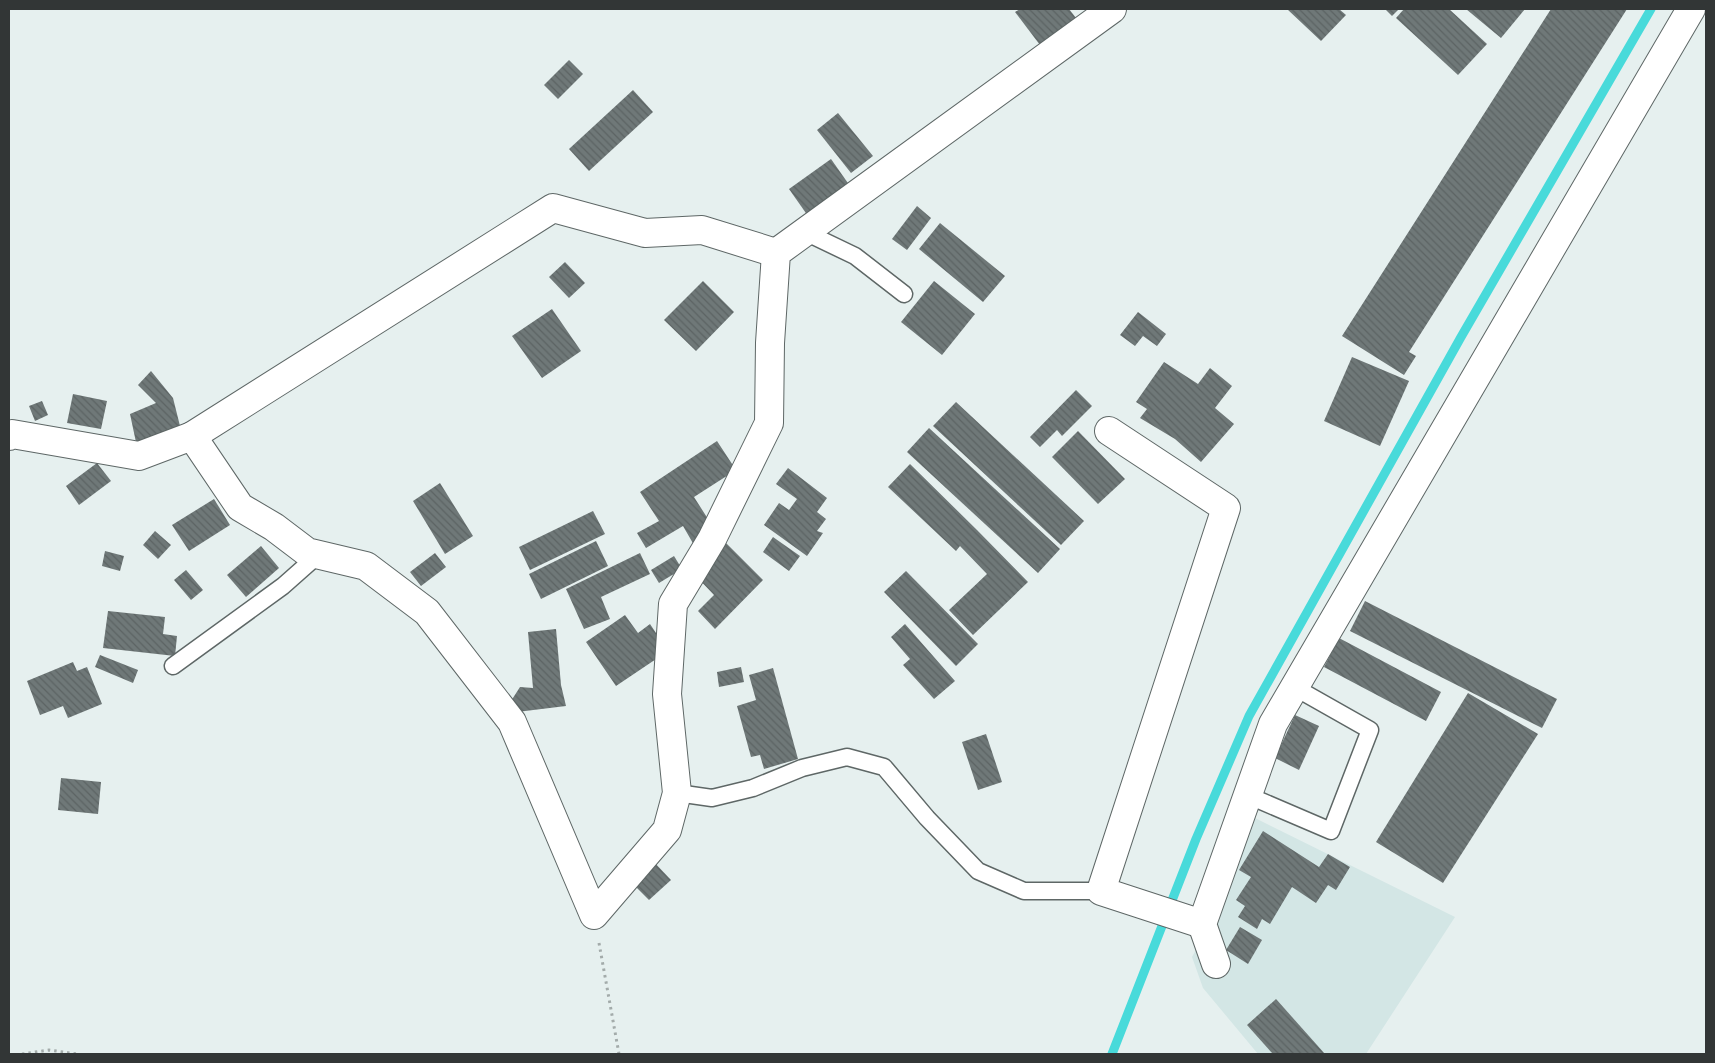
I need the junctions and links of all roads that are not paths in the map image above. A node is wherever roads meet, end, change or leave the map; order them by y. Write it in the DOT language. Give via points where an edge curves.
graph roads {
  1 [pos="1112,9"];
  2 [pos="1691,9"];
  3 [pos="805,232"];
  4 [pos="776,252"];
  5 [pos="904,294"];
  6 [pos="1109,432"];
  7 [pos="9,436"];
  8 [pos="192,436"];
  9 [pos="318,554"];
  10 [pos="173,666"];
  11 [pos="1294,687"];
  12 [pos="677,793"];
  13 [pos="1248,795"];
  14 [pos="1101,891"];
  15 [pos="1179,916"];
  16 [pos="1216,964"];
  1 -- 3 [label="street"];
  2 -- 11 [label="street"];
  3 -- 4 [label="street"];
  3 -- 5 [label="lane" via="855,256"];
  4 -- 8 [label="street" via="702,230 645,233 553,208"];
  4 -- 12 [label="street" via="769,423 712,538 674,604 667,694"];
  6 -- 14 [label="street" via="1226,508"];
  7 -- 8 [label="street" via="139,456"];
  8 -- 9 [label="street" via="240,507 308,552"];
  9 -- 10 [label="lane" via="283,586"];
  9 -- 12 [label="street" via="366,566 426,612 512,722 594,915 667,830"];
  11 -- 13 [label="street" via="1273,724"];
  11 -- 13 [label="lane" via="1370,730 1331,831"];
  12 -- 14 [label="lane" via="712,798 753,788 802,768 847,757 884,767 978,871 1024,891"];
  13 -- 15 [label="street"];
  14 -- 15 [label="street"];
  15 -- 16 [label="street"];
}
